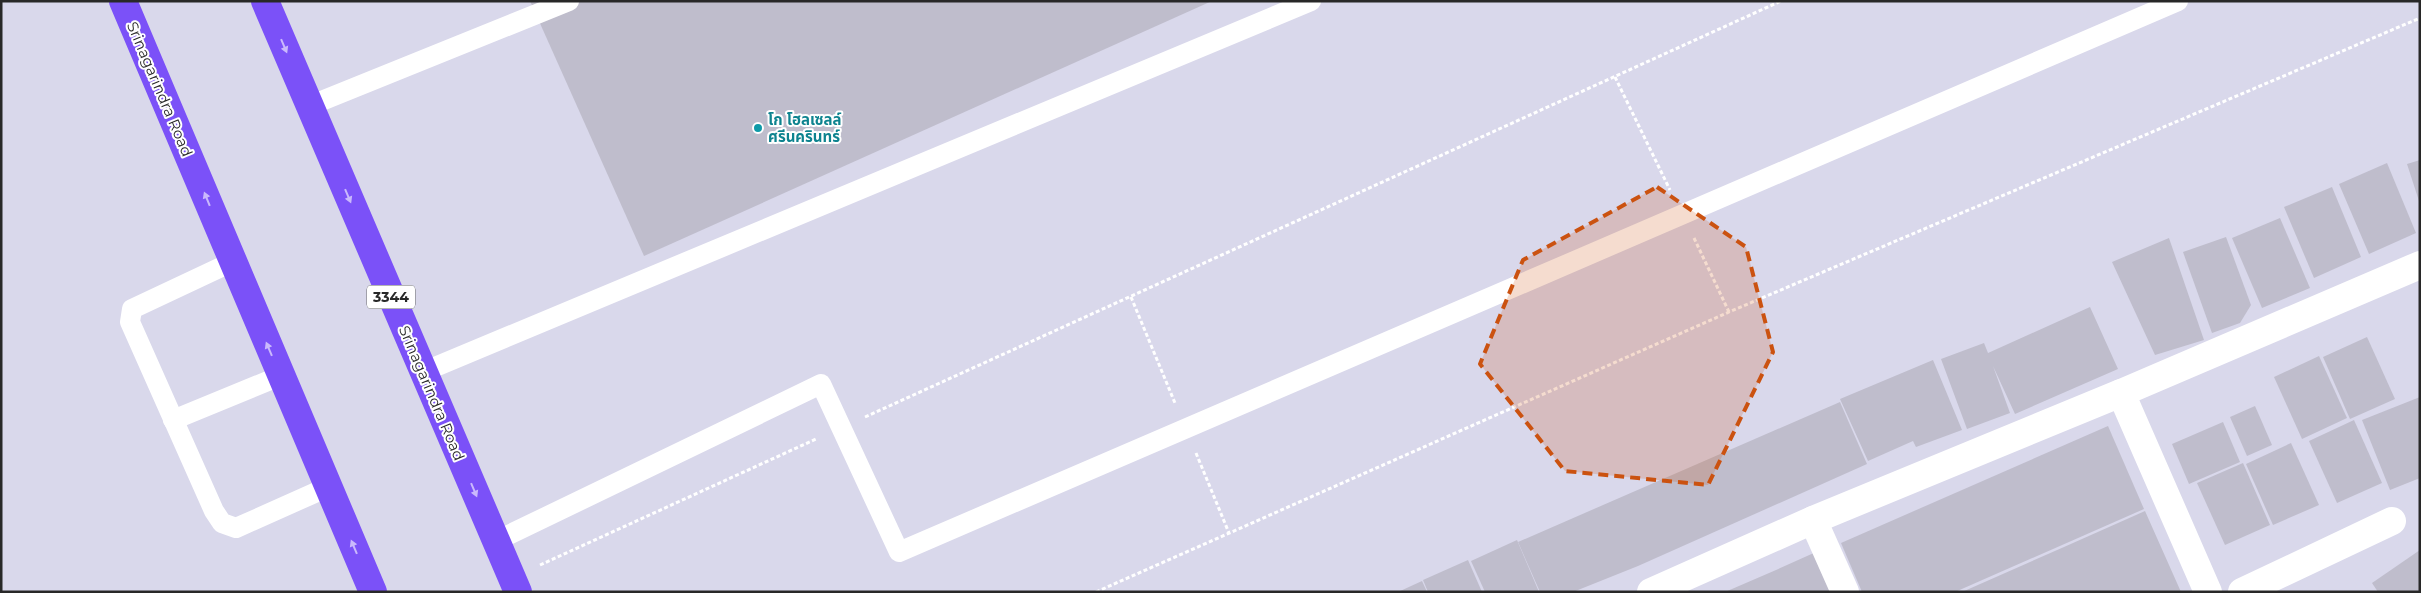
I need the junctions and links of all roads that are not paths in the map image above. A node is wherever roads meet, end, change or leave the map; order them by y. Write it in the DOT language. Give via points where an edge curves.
graph roads {
  1 [pos="123,1"];
  2 [pos="265,1"];
  3 [pos="569,1"];
  4 [pos="1311,1"];
  5 [pos="2178,1"];
  6 [pos="309,106"];
  7 [pos="232,262"];
  8 [pos="2420,265"];
  9 [pos="423,372"];
  10 [pos="280,376"];
  11 [pos="2121,393"];
  12 [pos="173,420"];
  13 [pos="328,487"];
  14 [pos="1813,520"];
  15 [pos="2392,521"];
  16 [pos="496,541"];
  17 [pos="515,584"];
  18 [pos="373,592"];
  19 [pos="1651,592"];
  20 [pos="1844,592"];
  21 [pos="2208,592"];
  22 [pos="2242,592"];
  7 -- 1 [label="main road, Srinagarindra Road, one-way"];
  2 -- 6 [label="main road, Srinagarindra Road / 3344, one-way"];
  3 -- 6 [label="lane"];
  4 -- 9 [label="lane"];
  5 -- 16 [label="lane" via="899,552 821,384"];
  6 -- 9 [label="main road, Srinagarindra Road / 3344, one-way"];
  10 -- 7 [label="main road, Srinagarindra Road, one-way"];
  7 -- 12 [label="lane" via="132,309 130,322"];
  8 -- 11 [label="street"];
  9 -- 16 [label="main road, Srinagarindra Road / 3344, one-way"];
  10 -- 12 [label="lane"];
  10 -- 13 [label="main road, Srinagarindra Road"];
  11 -- 14 [label="street"];
  11 -- 21 [label="street"];
  12 -- 13 [label="lane" via="222,523 236,528"];
  18 -- 13 [label="main road, Srinagarindra Road, one-way"];
  14 -- 19 [label="street"];
  14 -- 20 [label="street"];
  15 -- 22 [label="street"];
  16 -- 17 [label="main road, Srinagarindra Road / 3344"];
}
